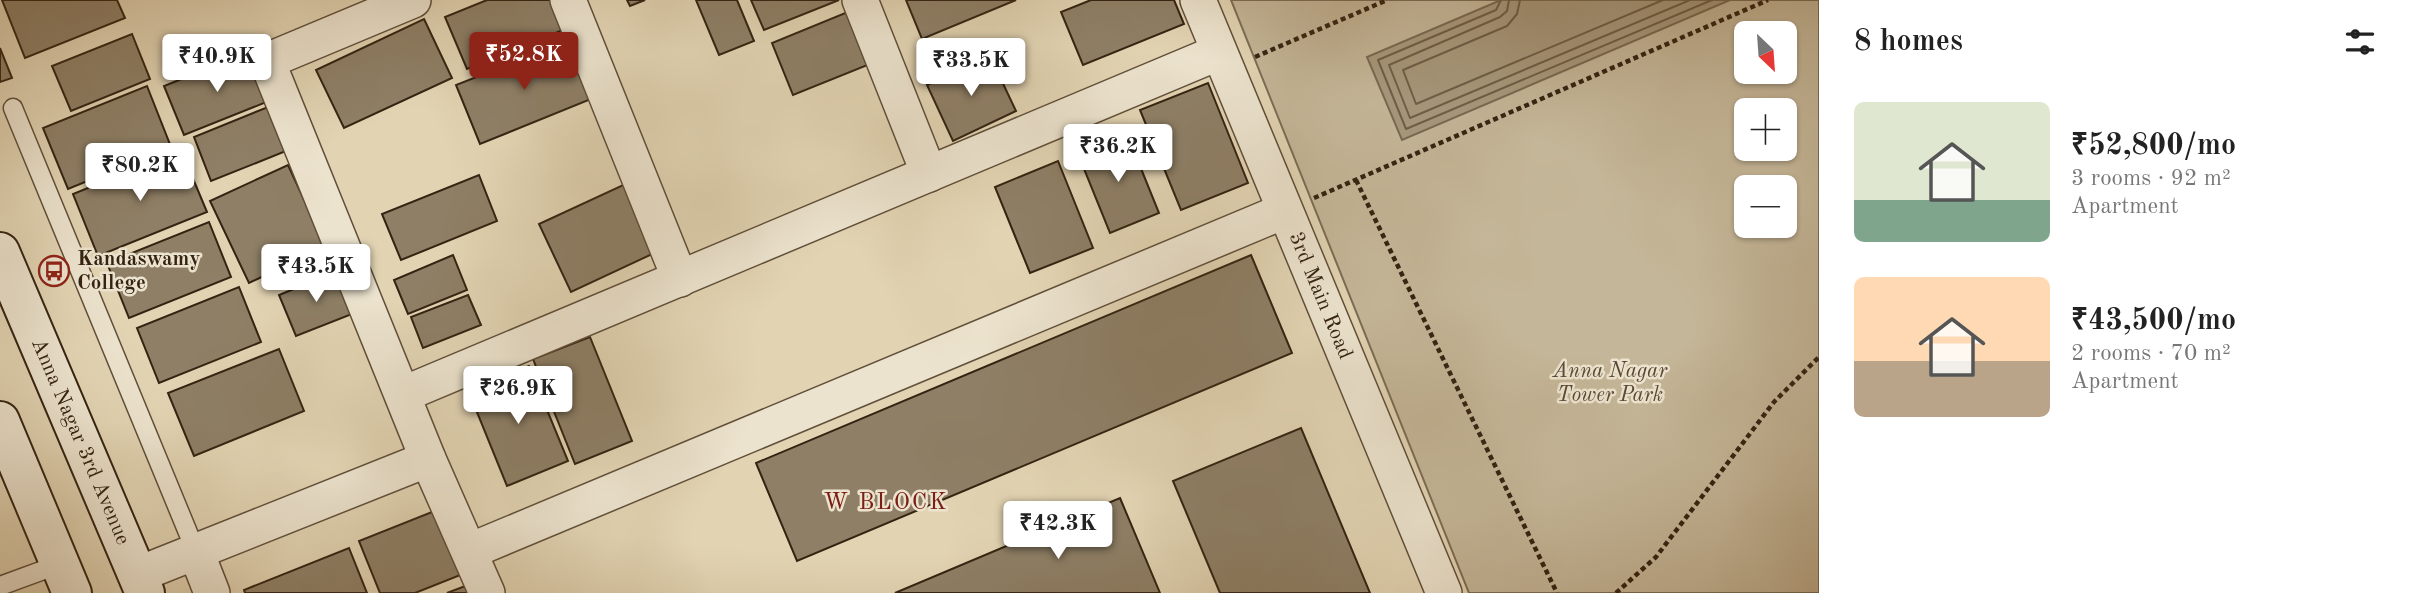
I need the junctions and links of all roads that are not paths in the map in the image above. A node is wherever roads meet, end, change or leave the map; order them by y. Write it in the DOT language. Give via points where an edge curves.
graph roads {
  1 [pos="413,0"];
  2 [pos="568,0"];
  3 [pos="860,0"];
  4 [pos="1198,0"];
  5 [pos="1222,62"];
  6 [pos="13,108"];
  7 [pos="929,174"];
  8 [pos="1284,211"];
  9 [pos="0,252"];
  10 [pos="680,279"];
  11 [pos="404,394"];
  12 [pos="0,421"];
  13 [pos="428,459"];
  14 [pos="470,551"];
  15 [pos="196,552"];
  16 [pos="66,578"];
  17 [pos="141,584"];
  18 [pos="0,586"];
  19 [pos="212,593"];
  20 [pos="487,593"];
  21 [pos="1444,593"];
  1 -- 11 [label="street" via="267,61"];
  2 -- 10 [label="street"];
  3 -- 7 [label="street"];
  4 -- 5 [label="street, 3rd Main Road"];
  5 -- 7 [label="street"];
  5 -- 8 [label="street, 3rd Main Road"];
  6 -- 15 [label="lane"];
  7 -- 10 [label="street"];
  8 -- 14 [label="street"];
  8 -- 21 [label="street, 3rd Main Road"];
  9 -- 17 [label="main road, Anna Nagar 3rd Avenue"];
  10 -- 11 [label="street"];
  11 -- 13 [label="street"];
  12 -- 16 [label="main road"];
  13 -- 14 [label="street"];
  13 -- 15 [label="street"];
  14 -- 20 [label="street"];
  15 -- 17 [label="street"];
  15 -- 19 [label="street"];
  16 -- 18 [label="lane"];
}
